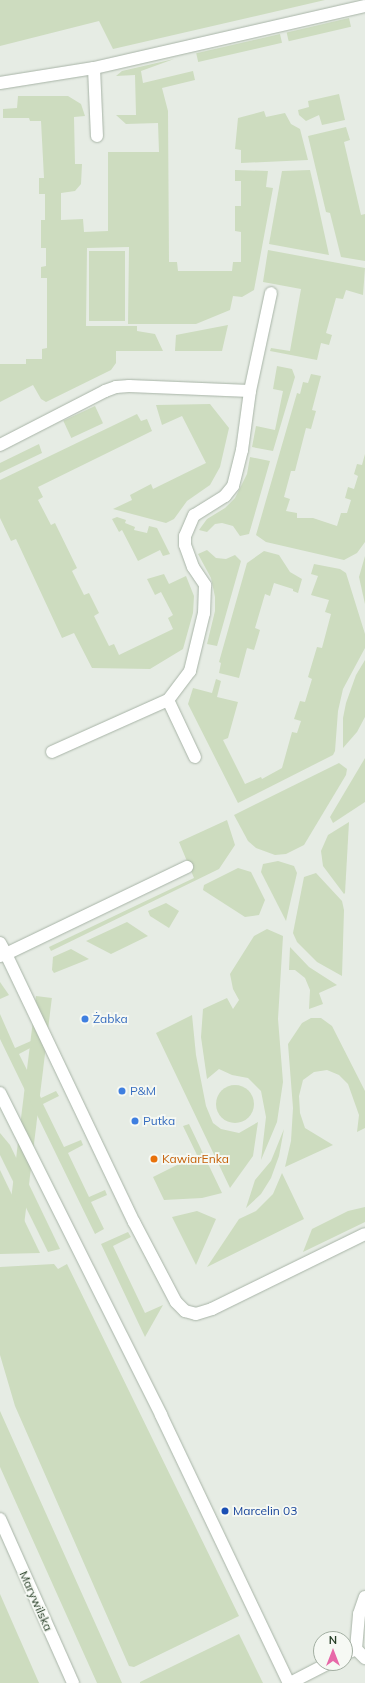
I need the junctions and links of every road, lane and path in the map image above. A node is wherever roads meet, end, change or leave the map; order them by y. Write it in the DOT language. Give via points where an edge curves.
graph roads {
  1 [pos="365,6"];
  2 [pos="94,68"];
  3 [pos="0,83"];
  4 [pos="97,136"];
  5 [pos="271,292"];
  6 [pos="250,391"];
  7 [pos="0,445"];
  8 [pos="168,700"];
  9 [pos="52,752"];
  10 [pos="195,757"];
  11 [pos="188,867"];
  12 [pos="2,951"];
  13 [pos="0,1093"];
  14 [pos="365,1234"];
  15 [pos="0,1519"];
  16 [pos="365,1597"];
  17 [pos="353,1639"];
  18 [pos="353,1653"];
  19 [pos="365,1658"];
  20 [pos="313,1671"];
  21 [pos="73,1683"];
  22 [pos="289,1683"];
  1 -- 2 [label="street"];
  2 -- 3 [label="street"];
  2 -- 4 [label="street"];
  5 -- 6 [label="street"];
  6 -- 7 [label="street" via="129,386 105,390"];
  6 -- 8 [label="street" via="242,450 233,486 225,496 194,515 185,536 188,554 205,585 204,613 190,671"];
  8 -- 9 [label="street"];
  8 -- 10 [label="street"];
  11 -- 12 [label="street"];
  12 -- 14 [label="street" via="134,1222 176,1302 185,1311 196,1314 212,1310"];
  13 -- 22 [label="street" via="161,1415"];
  15 -- 21 [label="street, Marywilska"];
  16 -- 17 [label="street"];
  18 -- 19 [label="street"];
  20 -- 22 [label="street"];
}
